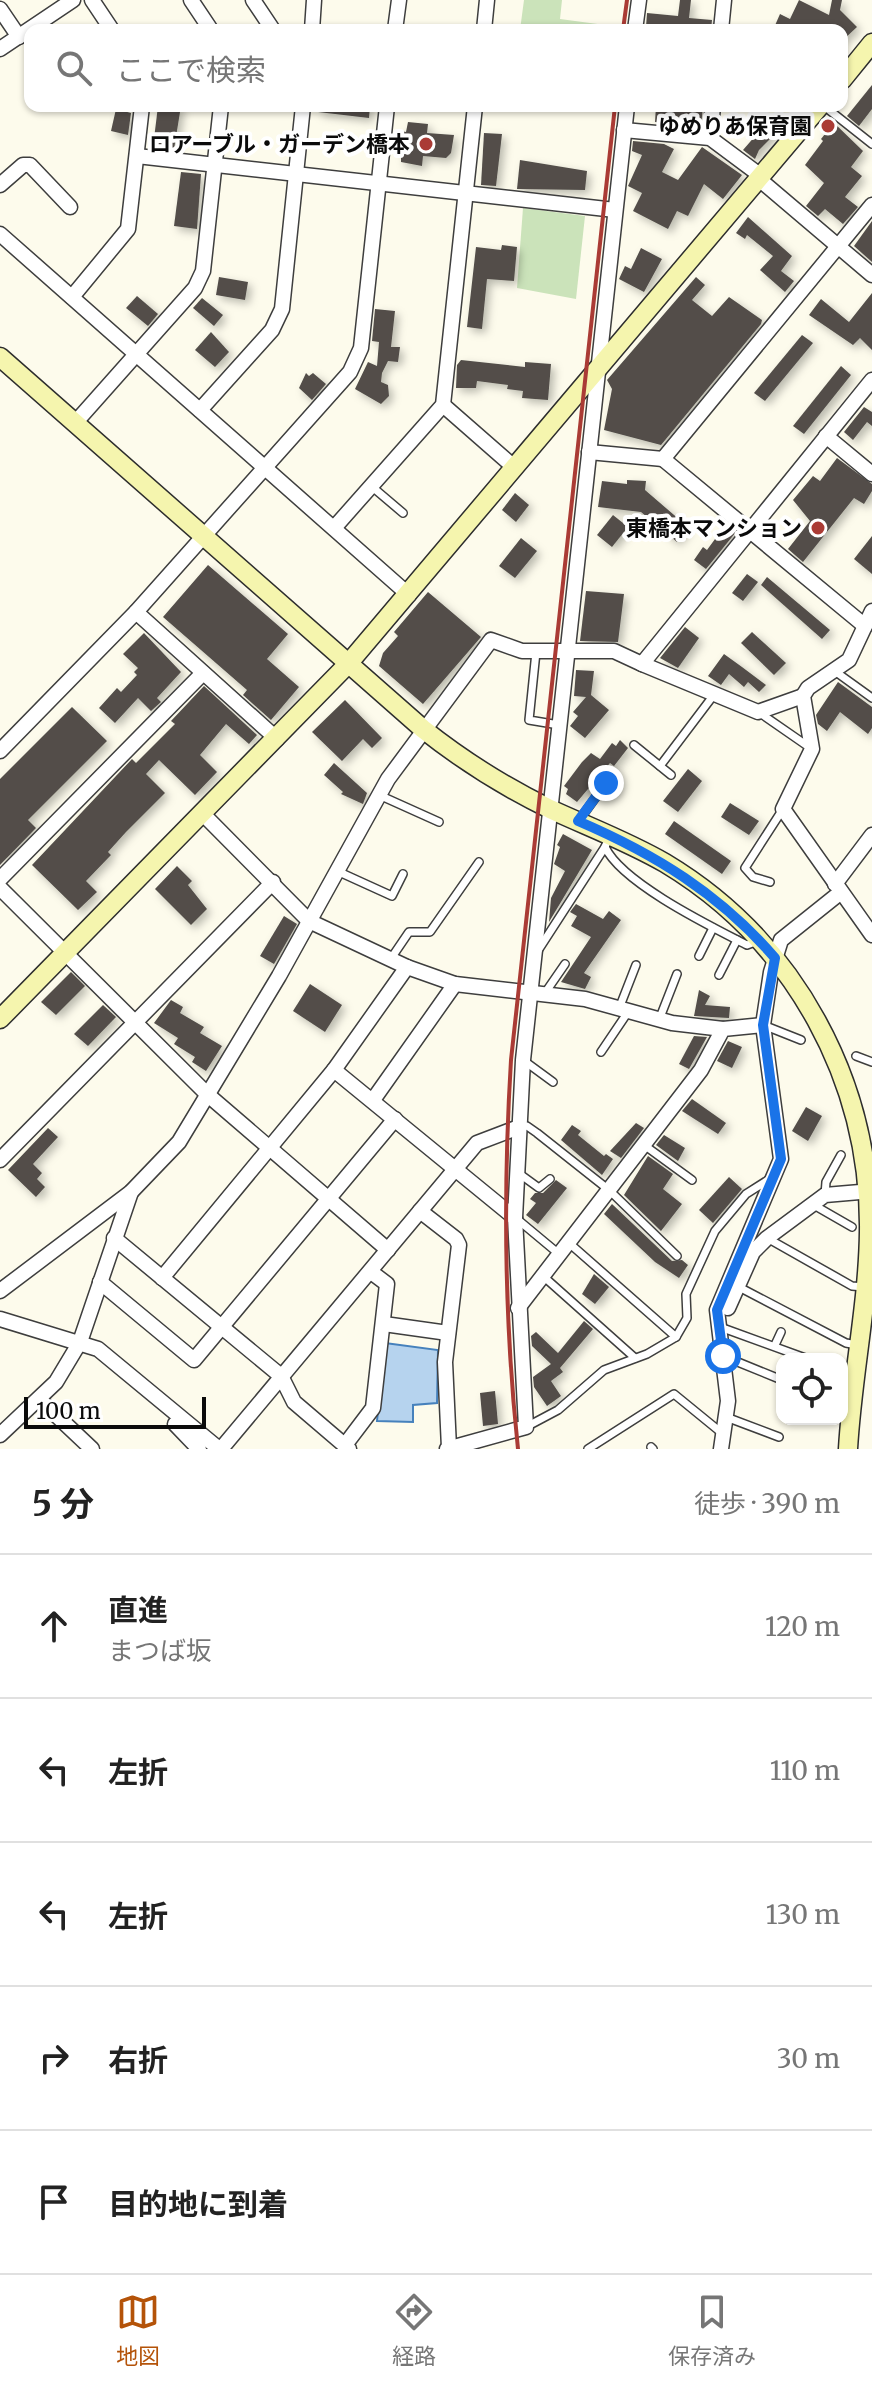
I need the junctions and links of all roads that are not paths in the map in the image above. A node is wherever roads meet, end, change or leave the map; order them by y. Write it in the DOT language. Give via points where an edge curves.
graph roads {
  1 [pos="73,0"];
  2 [pos="92,0"];
  3 [pos="191,0"];
  4 [pos="253,0"];
  5 [pos="314,0"];
  6 [pos="399,0"];
  7 [pos="487,0"];
  8 [pos="639,0"];
  9 [pos="724,0"];
  10 [pos="0,9"];
  11 [pos="38,24"];
  12 [pos="108,24"];
  13 [pos="207,24"];
  14 [pos="269,24"];
  15 [pos="312,24"];
  16 [pos="396,24"];
  17 [pos="485,24"];
  18 [pos="636,24"];
  19 [pos="722,24"];
  20 [pos="24,34"];
  21 [pos="19,37"];
  22 [pos="872,43"];
  23 [pos="0,49"];
  24 [pos="848,73"];
  25 [pos="141,112"];
  26 [pos="220,112"];
  27 [pos="302,112"];
  28 [pos="386,112"];
  29 [pos="474,112"];
  30 [pos="626,112"];
  31 [pos="712,112"];
  32 [pos="817,112"];
  33 [pos="830,112"];
  34 [pos="624,130"];
  35 [pos="710,138"];
  36 [pos="872,144"];
  37 [pos="137,156"];
  38 [pos="214,164"];
  39 [pos="296,173"];
  40 [pos="760,178"];
  41 [pos="379,183"];
  42 [pos="0,185"];
  43 [pos="465,192"];
  44 [pos="872,205"];
  45 [pos="70,207"];
  46 [pos="615,210"];
  47 [pos="2,241"];
  48 [pos="838,246"];
  49 [pos="872,275"];
  50 [pos="72,297"];
  51 [pos="136,354"];
  52 [pos="0,357"];
  53 [pos="598,369"];
  54 [pos="872,380"];
  55 [pos="443,405"];
  56 [pos="200,410"];
  57 [pos="75,423"];
  58 [pos="826,436"];
  59 [pos="589,452"];
  60 [pos="663,459"];
  61 [pos="265,468"];
  62 [pos="515,468"];
  63 [pos="872,474"];
  64 [pos="370,485"];
  65 [pos="403,513"];
  66 [pos="334,528"];
  67 [pos="749,530"];
  68 [pos="204,537"];
  69 [pos="409,595"];
  70 [pos="872,611"];
  71 [pos="136,612"];
  72 [pos="865,626"];
  73 [pos="536,652"];
  74 [pos="568,652"];
  75 [pos="348,664"];
  76 [pos="642,664"];
  77 [pos="836,672"];
  78 [pos="203,673"];
  79 [pos="713,696"];
  80 [pos="803,696"];
  81 [pos="872,698"];
  82 [pos="758,712"];
  83 [pos="559,725"];
  84 [pos="423,729"];
  85 [pos="277,739"];
  86 [pos="634,745"];
  87 [pos="812,749"];
  88 [pos="0,751"];
  89 [pos="660,766"];
  90 [pos="671,775"];
  91 [pos="606,783"];
  92 [pos="379,795"];
  93 [pos="550,809"];
  94 [pos="783,809"];
  95 [pos="203,814"];
  96 [pos="578,821"];
  97 [pos="439,822"];
  98 [pos="872,835"];
  99 [pos="607,841"];
  100 [pos="479,862"];
  101 [pos="337,871"];
  102 [pos="403,874"];
  103 [pos="0,879"];
  104 [pos="273,882"];
  105 [pos="770,882"];
  106 [pos="0,888"];
  107 [pos="838,888"];
  108 [pos="309,921"];
  109 [pos="713,928"];
  110 [pos="872,935"];
  111 [pos="737,940"];
  112 [pos="759,940"];
  113 [pos="65,953"];
  114 [pos="699,956"];
  115 [pos="392,957"];
  116 [pos="534,958"];
  117 [pos="775,958"];
  118 [pos="565,964"];
  119 [pos="636,965"];
  120 [pos="407,967"];
  121 [pos="677,974"];
  122 [pos="719,975"];
  123 [pos="455,984"];
  124 [pos="538,992"];
  125 [pos="625,1008"];
  126 [pos="0,1019"];
  127 [pos="659,1020"];
  128 [pos="136,1022"];
  129 [pos="763,1025"];
  130 [pos="723,1029"];
  131 [pos="801,1040"];
  132 [pos="601,1052"];
  133 [pos="856,1056"];
  134 [pos="523,1060"];
  135 [pos="872,1062"];
  136 [pos="334,1070"];
  137 [pos="553,1082"];
  138 [pos="208,1095"];
  139 [pos="373,1100"];
  140 [pos="395,1119"];
  141 [pos="519,1127"];
  142 [pos="644,1145"];
  143 [pos="268,1150"];
  144 [pos="841,1155"];
  145 [pos="0,1160"];
  146 [pos="456,1169"];
  147 [pos="517,1172"];
  148 [pos="777,1174"];
  149 [pos="550,1179"];
  150 [pos="692,1180"];
  151 [pos="609,1190"];
  152 [pos="870,1191"];
  153 [pos="131,1192"];
  154 [pos="825,1195"];
  155 [pos="328,1200"];
  156 [pos="812,1204"];
  157 [pos="420,1211"];
  158 [pos="515,1218"];
  159 [pos="852,1227"];
  160 [pos="114,1238"];
  161 [pos="767,1238"];
  162 [pos="564,1248"];
  163 [pos="388,1250"];
  164 [pos="677,1256"];
  165 [pos="371,1272"];
  166 [pos="543,1276"];
  167 [pos="162,1278"];
  168 [pos="100,1282"];
  169 [pos="737,1286"];
  170 [pos="864,1287"];
  171 [pos="0,1291"];
  172 [pos="518,1308"];
  173 [pos="0,1319"];
  174 [pos="384,1324"];
  175 [pos="222,1327"];
  176 [pos="719,1327"];
  177 [pos="781,1332"];
  178 [pos="448,1333"];
  179 [pos="676,1337"];
  180 [pos="80,1342"];
  181 [pos="775,1345"];
  182 [pos="858,1345"];
  183 [pos="794,1353"];
  184 [pos="723,1356"];
  185 [pos="635,1358"];
  186 [pos="281,1376"];
  187 [pos="776,1376"];
  188 [pos="39,1399"];
  189 [pos="726,1417"];
  190 [pos="180,1418"];
  191 [pos="526,1427"];
  192 [pos="779,1437"];
  193 [pos="0,1438"];
  194 [pos="722,1441"];
  195 [pos="347,1447"];
  196 [pos="10,1449"];
  197 [pos="92,1449"];
  198 [pos="199,1449"];
  199 [pos="220,1449"];
  200 [pos="448,1449"];
  201 [pos="588,1449"];
  202 [pos="848,1449"];
  1 -- 11 [label="street"];
  2 -- 12 [label="street"];
  3 -- 13 [label="street"];
  4 -- 14 [label="street"];
  5 -- 15 [label="street"];
  6 -- 16 [label="street"];
  7 -- 17 [label="street"];
  8 -- 18 [label="street"];
  9 -- 19 [label="street"];
  10 -- 21 [label="street"];
  20 -- 21 [label="street"];
  21 -- 23 [label="street"];
  22 -- 24 [label="street"];
  25 -- 37 [label="street"];
  26 -- 38 [label="street"];
  27 -- 39 [label="street"];
  28 -- 41 [label="street"];
  29 -- 43 [label="street"];
  30 -- 34 [label="street"];
  31 -- 35 [label="street"];
  32 -- 40 [label="street"];
  33 -- 36 [label="lane"];
  34 -- 35 [label="street"];
  34 -- 46 [label="street"];
  35 -- 40 [label="street"];
  37 -- 38 [label="street"];
  37 -- 50 [label="street" via="128,229"];
  38 -- 39 [label="street"];
  38 -- 51 [label="street" via="203,271 195,288"];
  39 -- 41 [label="street"];
  39 -- 56 [label="street" via="282,309 272,330"];
  40 -- 48 [label="street"];
  40 -- 53 [label="street"];
  41 -- 43 [label="street"];
  41 -- 61 [label="street" via="361,348 350,372"];
  42 -- 45 [label="street" via="30,165"];
  43 -- 46 [label="street"];
  43 -- 55 [label="street"];
  44 -- 48 [label="street"];
  46 -- 53 [label="street"];
  47 -- 50 [label="street"];
  48 -- 49 [label="street"];
  48 -- 60 [label="street"];
  50 -- 51 [label="street"];
  51 -- 56 [label="street"];
  51 -- 57 [label="street"];
  52 -- 57 [label="street"];
  53 -- 59 [label="street"];
  53 -- 62 [label="street"];
  54 -- 58 [label="street"];
  55 -- 62 [label="street"];
  55 -- 64 [label="street"];
  56 -- 61 [label="street"];
  57 -- 68 [label="street"];
  58 -- 63 [label="street"];
  58 -- 67 [label="street"];
  59 -- 60 [label="street"];
  59 -- 74 [label="street"];
  60 -- 67 [label="street"];
  61 -- 66 [label="street"];
  61 -- 68 [label="street"];
  62 -- 69 [label="street"];
  64 -- 65 [label="lane"];
  64 -- 66 [label="street"];
  66 -- 69 [label="street"];
  67 -- 72 [label="street"];
  67 -- 76 [label="street"];
  68 -- 71 [label="street"];
  68 -- 75 [label="street"];
  69 -- 75 [label="street"];
  70 -- 72 [label="street"];
  71 -- 78 [label="street"];
  71 -- 88 [label="street"];
  72 -- 77 [label="street" via="849,660"];
  73 -- 74 [label="street"];
  73 -- 83 [label="lane" via="529,720"];
  73 -- 84 [label="street" via="491,640"];
  74 -- 76 [label="street" via="614,651"];
  74 -- 83 [label="street"];
  75 -- 84 [label="street"];
  75 -- 85 [label="street"];
  76 -- 79 [label="street"];
  77 -- 80 [label="street"];
  77 -- 81 [label="lane"];
  78 -- 85 [label="street"];
  78 -- 103 [label="street"];
  79 -- 82 [label="street"];
  79 -- 89 [label="lane"];
  80 -- 82 [label="street"];
  80 -- 87 [label="street"];
  82 -- 87 [label="lane"];
  83 -- 93 [label="street"];
  84 -- 92 [label="street"];
  84 -- 93 [label="street" via="477,769"];
  85 -- 95 [label="street"];
  86 -- 89 [label="lane"];
  87 -- 94 [label="street"];
  89 -- 90 [label="lane"];
  91 -- 96 [label="lane"];
  92 -- 97 [label="lane"];
  92 -- 101 [label="street"];
  93 -- 96 [label="street"];
  93 -- 116 [label="street"];
  94 -- 105 [label="lane" via="745,868"];
  94 -- 107 [label="street"];
  95 -- 104 [label="street"];
  95 -- 113 [label="street"];
  96 -- 99 [label="street"];
  98 -- 107 [label="street"];
  99 -- 109 [label="lane" via="624,873"];
  99 -- 112 [label="street" via="684,875"];
  99 -- 116 [label="lane"];
  100 -- 115 [label="lane" via="430,932 409,932"];
  101 -- 102 [label="lane" via="392,896"];
  101 -- 108 [label="street"];
  104 -- 108 [label="street"];
  104 -- 128 [label="street"];
  106 -- 113 [label="street"];
  107 -- 110 [label="street"];
  107 -- 117 [label="street" via="785,937"];
  108 -- 115 [label="street"];
  108 -- 138 [label="street"];
  109 -- 111 [label="lane"];
  109 -- 114 [label="lane"];
  111 -- 112 [label="lane" via="747,945"];
  111 -- 122 [label="lane"];
  112 -- 117 [label="street"];
  113 -- 126 [label="street"];
  113 -- 128 [label="street"];
  115 -- 120 [label="street"];
  116 -- 124 [label="street"];
  117 -- 129 [label="street"];
  117 -- 152 [label="street" via="815,1016 841,1070"];
  118 -- 124 [label="lane"];
  119 -- 125 [label="lane"];
  120 -- 123 [label="street"];
  120 -- 136 [label="street"];
  121 -- 127 [label="lane"];
  123 -- 124 [label="street"];
  123 -- 139 [label="street"];
  124 -- 125 [label="street"];
  124 -- 134 [label="street"];
  125 -- 127 [label="street"];
  125 -- 132 [label="lane"];
  127 -- 130 [label="street"];
  128 -- 138 [label="street"];
  128 -- 145 [label="street"];
  129 -- 130 [label="street"];
  129 -- 131 [label="lane"];
  129 -- 148 [label="street" via="781,1150"];
  130 -- 142 [label="street" via="701,1070"];
  133 -- 135 [label="lane"];
  134 -- 137 [label="lane"];
  134 -- 141 [label="street"];
  136 -- 139 [label="street"];
  136 -- 143 [label="street"];
  138 -- 143 [label="street"];
  138 -- 153 [label="street" via="179,1142"];
  139 -- 140 [label="street"];
  140 -- 146 [label="street"];
  140 -- 155 [label="street"];
  141 -- 146 [label="street" via="477,1143"];
  141 -- 147 [label="street"];
  141 -- 151 [label="lane" via="527,1126"];
  142 -- 150 [label="lane"];
  142 -- 151 [label="street"];
  143 -- 155 [label="street"];
  143 -- 167 [label="street"];
  144 -- 154 [label="lane"];
  146 -- 157 [label="street"];
  146 -- 158 [label="street"];
  147 -- 149 [label="lane" via="539,1188"];
  147 -- 158 [label="street"];
  148 -- 176 [label="street" via="726,1285 717,1310"];
  148 -- 179 [label="lane" via="746,1194 715,1231 686,1294 687,1318"];
  151 -- 162 [label="street"];
  151 -- 164 [label="lane"];
  152 -- 154 [label="street"];
  152 -- 170 [label="street"];
  153 -- 160 [label="street"];
  153 -- 171 [label="street"];
  154 -- 156 [label="street"];
  155 -- 163 [label="street"];
  155 -- 175 [label="street"];
  156 -- 159 [label="lane"];
  156 -- 161 [label="street"];
  157 -- 163 [label="street"];
  157 -- 178 [label="street" via="458,1242"];
  158 -- 162 [label="lane"];
  158 -- 172 [label="street"];
  160 -- 167 [label="street"];
  160 -- 168 [label="street"];
  161 -- 169 [label="street" via="753,1252"];
  161 -- 170 [label="lane" via="852,1286"];
  162 -- 166 [label="street"];
  162 -- 179 [label="lane"];
  163 -- 165 [label="street"];
  165 -- 174 [label="street" via="387,1284"];
  165 -- 186 [label="street"];
  166 -- 172 [label="street"];
  166 -- 185 [label="lane"];
  167 -- 175 [label="street"];
  168 -- 175 [label="street" via="194,1360"];
  168 -- 180 [label="street"];
  169 -- 176 [label="street"];
  169 -- 182 [label="lane"];
  170 -- 182 [label="street"];
  172 -- 191 [label="street"];
  173 -- 180 [label="street"];
  174 -- 178 [label="street"];
  174 -- 195 [label="street" via="373,1408"];
  175 -- 186 [label="street"];
  176 -- 181 [label="lane"];
  176 -- 184 [label="street"];
  177 -- 181 [label="lane"];
  178 -- 200 [label="street"];
  179 -- 185 [label="lane"];
  180 -- 188 [label="street"];
  180 -- 190 [label="street" via="98,1349"];
  181 -- 183 [label="lane"];
  182 -- 202 [label="street"];
  184 -- 187 [label="lane"];
  184 -- 189 [label="street"];
  185 -- 191 [label="lane" via="604,1370 558,1410"];
  186 -- 195 [label="street" via="294,1402"];
  186 -- 199 [label="street"];
  188 -- 193 [label="street"];
  188 -- 197 [label="street"];
  189 -- 192 [label="lane"];
  189 -- 194 [label="street"];
  190 -- 198 [label="street" via="175,1425"];
  190 -- 199 [label="street"];
  191 -- 200 [label="street"];
  193 -- 196 [label="street"];
  194 -- 201 [label="lane" via="674,1394"];
}
